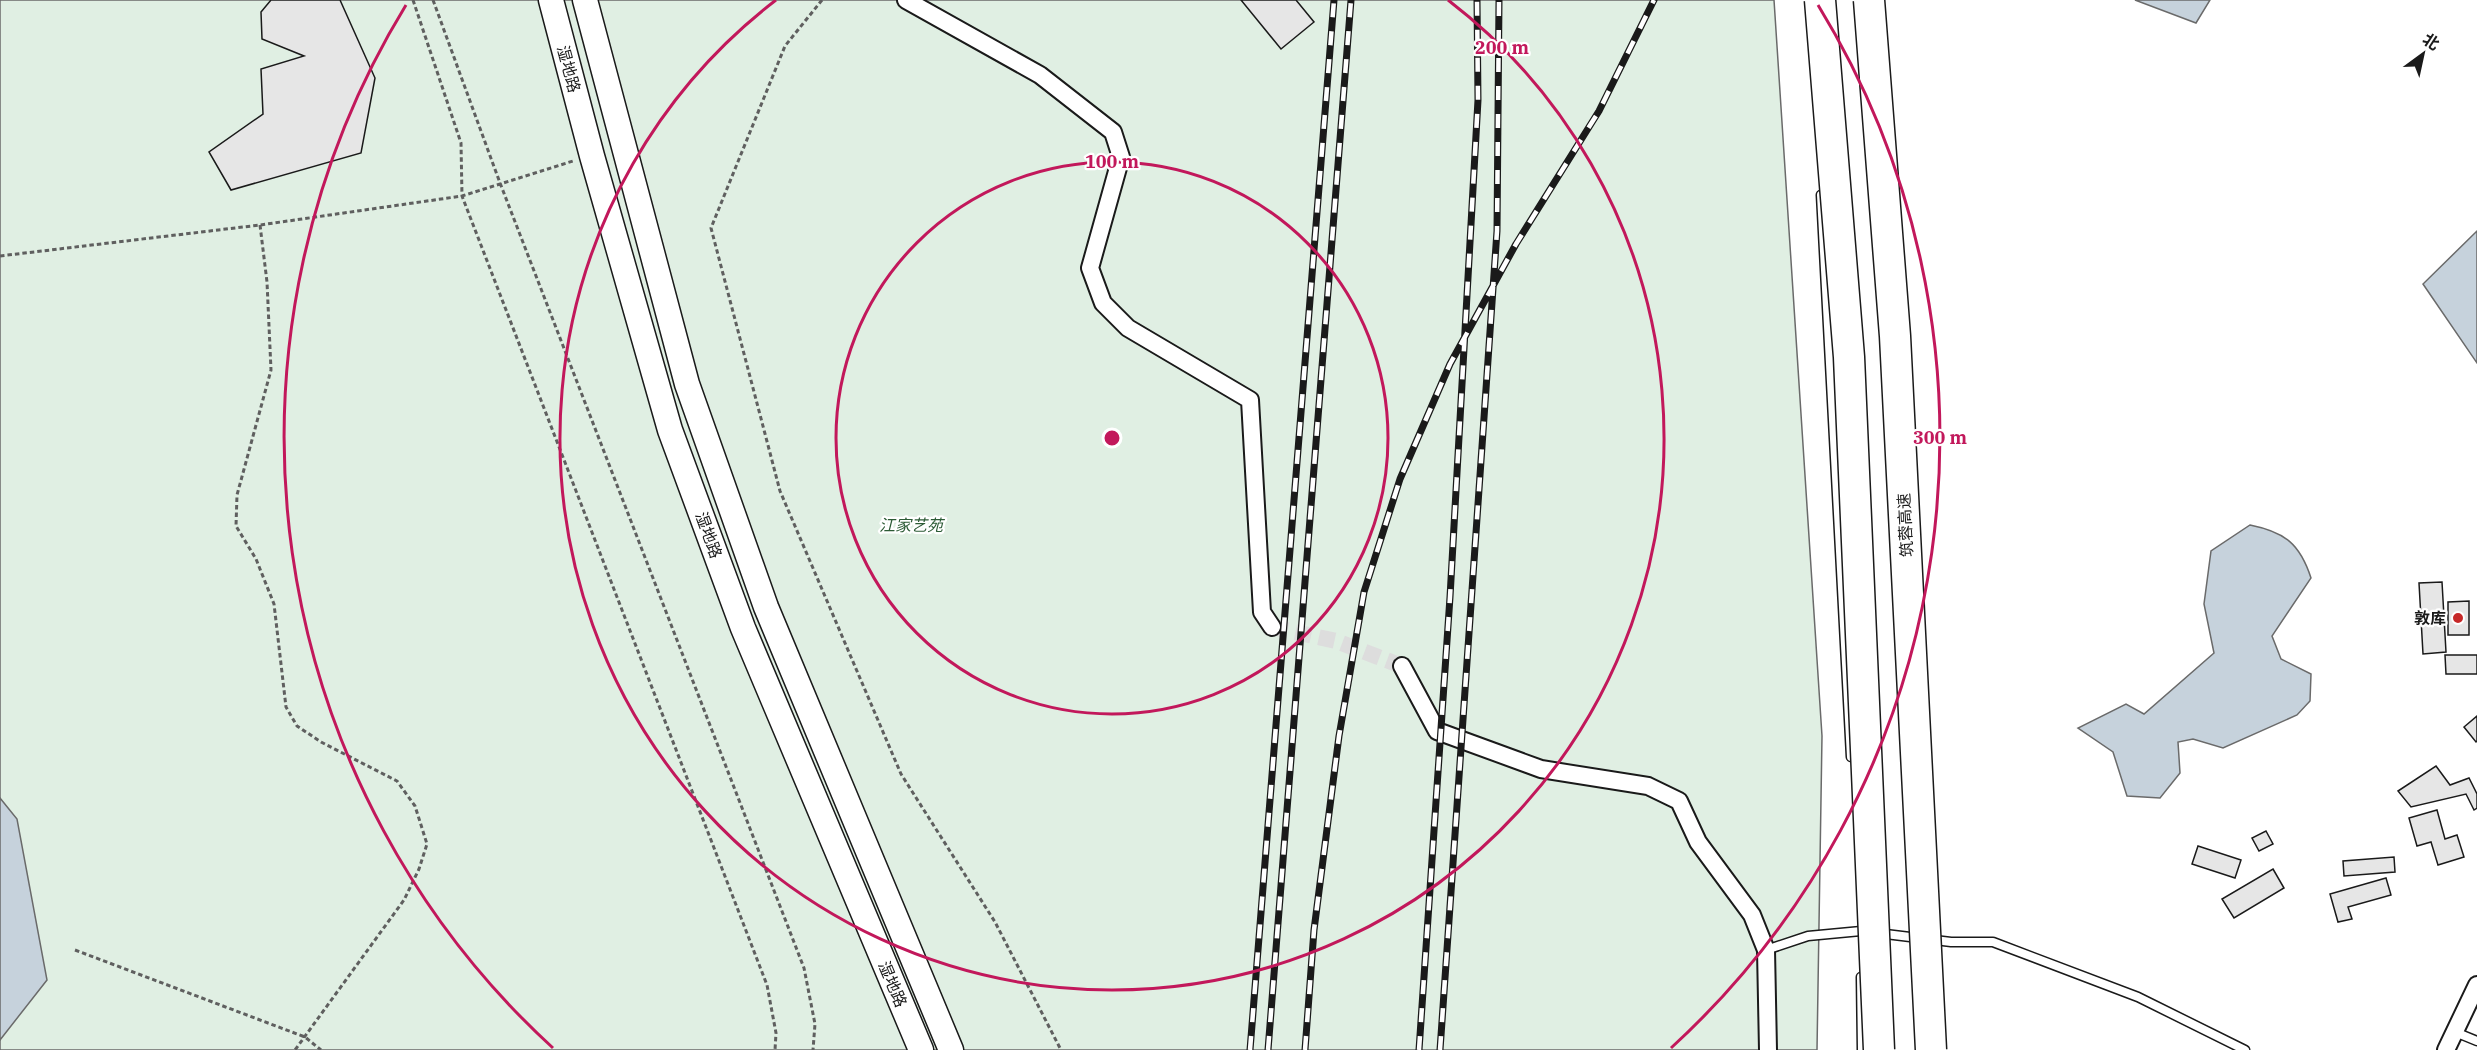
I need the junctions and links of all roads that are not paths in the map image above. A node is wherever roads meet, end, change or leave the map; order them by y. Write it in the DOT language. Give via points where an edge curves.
graph roads {
  1 [pos="551,0"];
  2 [pos="585,0"];
  3 [pos="906,0"];
  4 [pos="1869,0"];
  5 [pos="1814,9"];
  6 [pos="1821,189"];
  7 [pos="1272,627"];
  8 [pos="1402,666"];
  9 [pos="1852,766"];
  10 [pos="1860,919"];
  11 [pos="1861,931"];
  12 [pos="1861,942"];
  13 [pos="1766,950"];
  14 [pos="1861,966"];
  15 [pos="2477,985"];
  16 [pos="2455,1032"];
  17 [pos="2477,1041"];
  18 [pos="921,1050"];
  19 [pos="951,1050"];
  20 [pos="1768,1050"];
  21 [pos="1862,1050"];
  22 [pos="1879,1050"];
  23 [pos="1931,1050"];
  24 [pos="2245,1050"];
  25 [pos="2446,1050"];
  1 -- 18 [label="street, 湿地路" via="670,430 742,628"];
  2 -- 19 [label="street, 湿地路" via="687,384 766,606"];
  3 -- 7 [label="street" via="1040,75 1113,132 1121,157 1090,268 1103,303 1128,328 1250,400 1262,612"];
  4 -- 23 [label="highway, 筑蓉高速, bridge" via="1895,336"];
  5 -- 22 [label="highway, bridge" via="1849,357"];
  6 -- 9 [label="lane"];
  8 -- 13 [label="street" via="1437,731 1541,770 1648,786 1679,801 1698,842 1752,915"];
  10 -- 11 [label="lane"];
  11 -- 12 [label="lane"];
  11 -- 13 [label="lane" via="1808,936"];
  11 -- 24 [label="lane" via="1951,942 1994,942 2138,997"];
  13 -- 20 [label="street"];
  14 -- 21 [label="lane"];
  15 -- 16 [label="street"];
  16 -- 17 [label="lane"];
  16 -- 25 [label="street"];
}
